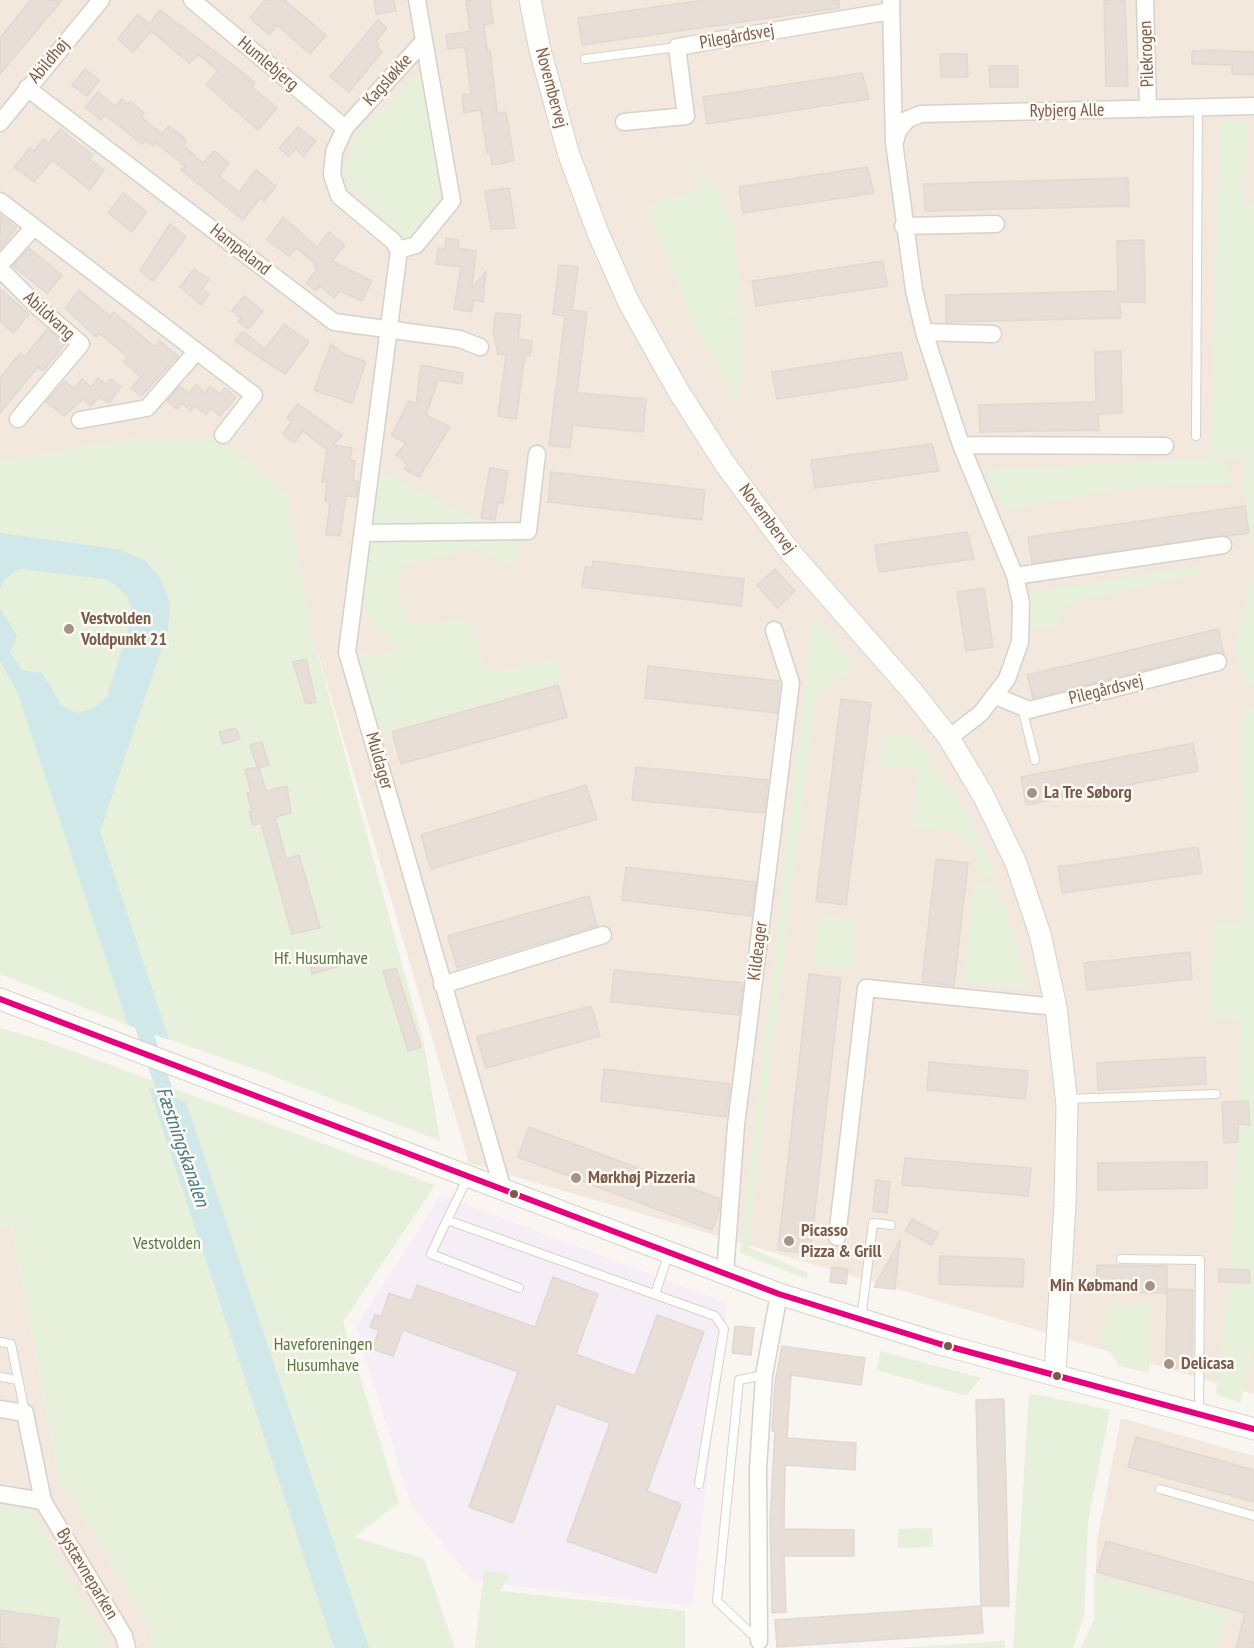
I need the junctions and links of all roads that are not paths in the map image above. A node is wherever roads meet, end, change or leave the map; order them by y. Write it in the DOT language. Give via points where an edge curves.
graph roads {
  1 [pos="101,0"];
  2 [pos="192,0"];
  3 [pos="417,0"];
  4 [pos="530,0"];
  5 [pos="1145,0"];
  6 [pos="891,5"];
  7 [pos="423,42"];
  8 [pos="677,47"];
  9 [pos="585,59"];
  10 [pos="27,88"];
  11 [pos="1254,106"];
  12 [pos="1198,108"];
  13 [pos="1148,109"];
  14 [pos="624,122"];
  15 [pos="0,123"];
  16 [pos="345,128"];
  17 [pos="894,142"];
  18 [pos="0,201"];
  19 [pos="996,224"];
  20 [pos="903,226"];
  21 [pos="33,228"];
  22 [pos="399,250"];
  23 [pos="0,267"];
  24 [pos="391,330"];
  25 [pos="924,332"];
  26 [pos="993,334"];
  27 [pos="480,347"];
  28 [pos="196,352"];
  29 [pos="18,418"];
  30 [pos="80,420"];
  31 [pos="223,435"];
  32 [pos="1196,436"];
  33 [pos="961,445"];
  34 [pos="1165,446"];
  35 [pos="537,454"];
  36 [pos="364,533"];
  37 [pos="1223,545"];
  38 [pos="1015,576"];
  39 [pos="774,630"];
  40 [pos="1218,662"];
  41 [pos="996,696"];
  42 [pos="1022,707"];
  43 [pos="949,738"];
  44 [pos="1035,760"];
  45 [pos="603,935"];
  46 [pos="442,986"];
  47 [pos="0,999"];
  48 [pos="1056,1007"];
  49 [pos="1216,1094"];
  50 [pos="1066,1099"];
  51 [pos="468,1176"];
  52 [pos="503,1190"];
  53 [pos="447,1220"];
  54 [pos="891,1225"];
  55 [pos="837,1237"];
  56 [pos="669,1252"];
  57 [pos="1121,1259"];
  58 [pos="724,1274"];
  59 [pos="519,1288"];
  60 [pos="655,1294"];
  61 [pos="779,1294"];
  62 [pos="861,1320"];
  63 [pos="0,1342"];
  64 [pos="764,1375"];
  65 [pos="1055,1375"];
  66 [pos="0,1377"];
  67 [pos="18,1380"];
  68 [pos="0,1409"];
  69 [pos="25,1413"];
  70 [pos="1199,1414"];
  71 [pos="1254,1429"];
  72 [pos="699,1484"];
  73 [pos="1160,1489"];
  74 [pos="0,1494"];
  75 [pos="43,1501"];
  76 [pos="1254,1516"];
  77 [pos="759,1641"];
  78 [pos="127,1648"];
  1 -- 10 [label="street, Abildhøj"];
  2 -- 16 [label="street, Humlebjerg"];
  3 -- 7 [label="street"];
  4 -- 43 [label="street, Novembervej" via="568,152 594,223 629,303 678,392 791,553"];
  5 -- 13 [label="street, Pilekrogen"];
  6 -- 8 [label="street, Pilegårdsvej"];
  6 -- 17 [label="street, Pilegårdsvej"];
  7 -- 16 [label="street, Kagsløkke"];
  7 -- 22 [label="street, Kagsløkke" via="452,201 416,245"];
  8 -- 9 [label="lane"];
  8 -- 14 [label="street, Pilegårdsvej" via="686,116"];
  10 -- 15 [label="street, Abildhøj"];
  10 -- 24 [label="street, Hampeland" via="334,322"];
  11 -- 12 [label="street, Rybjerg Alle"];
  12 -- 13 [label="street, Rybjerg Alle"];
  12 -- 32 [label="lane"];
  13 -- 17 [label="street, Rybjerg Alle" via="921,114 908,119"];
  16 -- 22 [label="street, Kagsløkke" via="334,152 332,175 339,196"];
  17 -- 20 [label="street, Pilegårdsvej"];
  18 -- 21 [label="street"];
  19 -- 20 [label="street"];
  20 -- 25 [label="street, Pilegårdsvej"];
  21 -- 23 [label="street, Abildvang"];
  21 -- 28 [label="street"];
  22 -- 24 [label="street"];
  23 -- 29 [label="street, Abildvang" via="81,344"];
  24 -- 27 [label="street, Hampeland" via="460,339"];
  24 -- 36 [label="street, Muldager"];
  25 -- 26 [label="street"];
  25 -- 33 [label="street, Pilegårdsvej"];
  28 -- 30 [label="street" via="147,408"];
  28 -- 31 [label="street" via="254,395"];
  33 -- 34 [label="street"];
  33 -- 38 [label="street, Pilegårdsvej"];
  35 -- 36 [label="street" via="528,531"];
  36 -- 46 [label="street, Muldager" via="347,652"];
  37 -- 38 [label="street"];
  38 -- 41 [label="street, Pilegårdsvej" via="1022,603 1020,642 1007,679"];
  39 -- 58 [label="street, Kildeager" via="791,682 736,1125"];
  40 -- 42 [label="street, Pilegårdsvej" via="1029,710"];
  41 -- 42 [label="street, Pilegårdsvej"];
  41 -- 43 [label="street, Pilegårdsvej"];
  42 -- 44 [label="lane"];
  43 -- 48 [label="street, Novembervej" via="983,795 1016,863 1040,934"];
  45 -- 46 [label="street"];
  46 -- 52 [label="street, Muldager"];
  47 -- 51 [label="street"];
  48 -- 50 [label="street, Novembervej"];
  48 -- 55 [label="street" via="866,988"];
  49 -- 50 [label="lane"];
  50 -- 65 [label="street, Novembervej" via="1065,1203"];
  51 -- 52 [label="street"];
  51 -- 53 [label="lane"];
  52 -- 56 [label="street"];
  53 -- 59 [label="lane" via="431,1254"];
  53 -- 60 [label="lane"];
  54 -- 62 [label="lane" via="873,1223"];
  56 -- 58 [label="street"];
  56 -- 60 [label="lane"];
  57 -- 70 [label="lane" via="1200,1260"];
  58 -- 61 [label="street"];
  60 -- 72 [label="lane" via="715,1316 724,1329"];
  61 -- 62 [label="street"];
  61 -- 64 [label="street"];
  62 -- 65 [label="street"];
  63 -- 67 [label="lane" via="11,1344"];
  64 -- 77 [label="street" via="758,1469"];
  64 -- 77 [label="lane" via="739,1380 717,1600"];
  65 -- 70 [label="street"];
  66 -- 67 [label="lane"];
  67 -- 69 [label="lane"];
  68 -- 69 [label="street"];
  69 -- 75 [label="street, Bystævneparken"];
  70 -- 71 [label="street"];
  73 -- 76 [label="lane"];
  74 -- 75 [label="street"];
  75 -- 78 [label="street, Bystævneparken" via="124,1636"];
}
